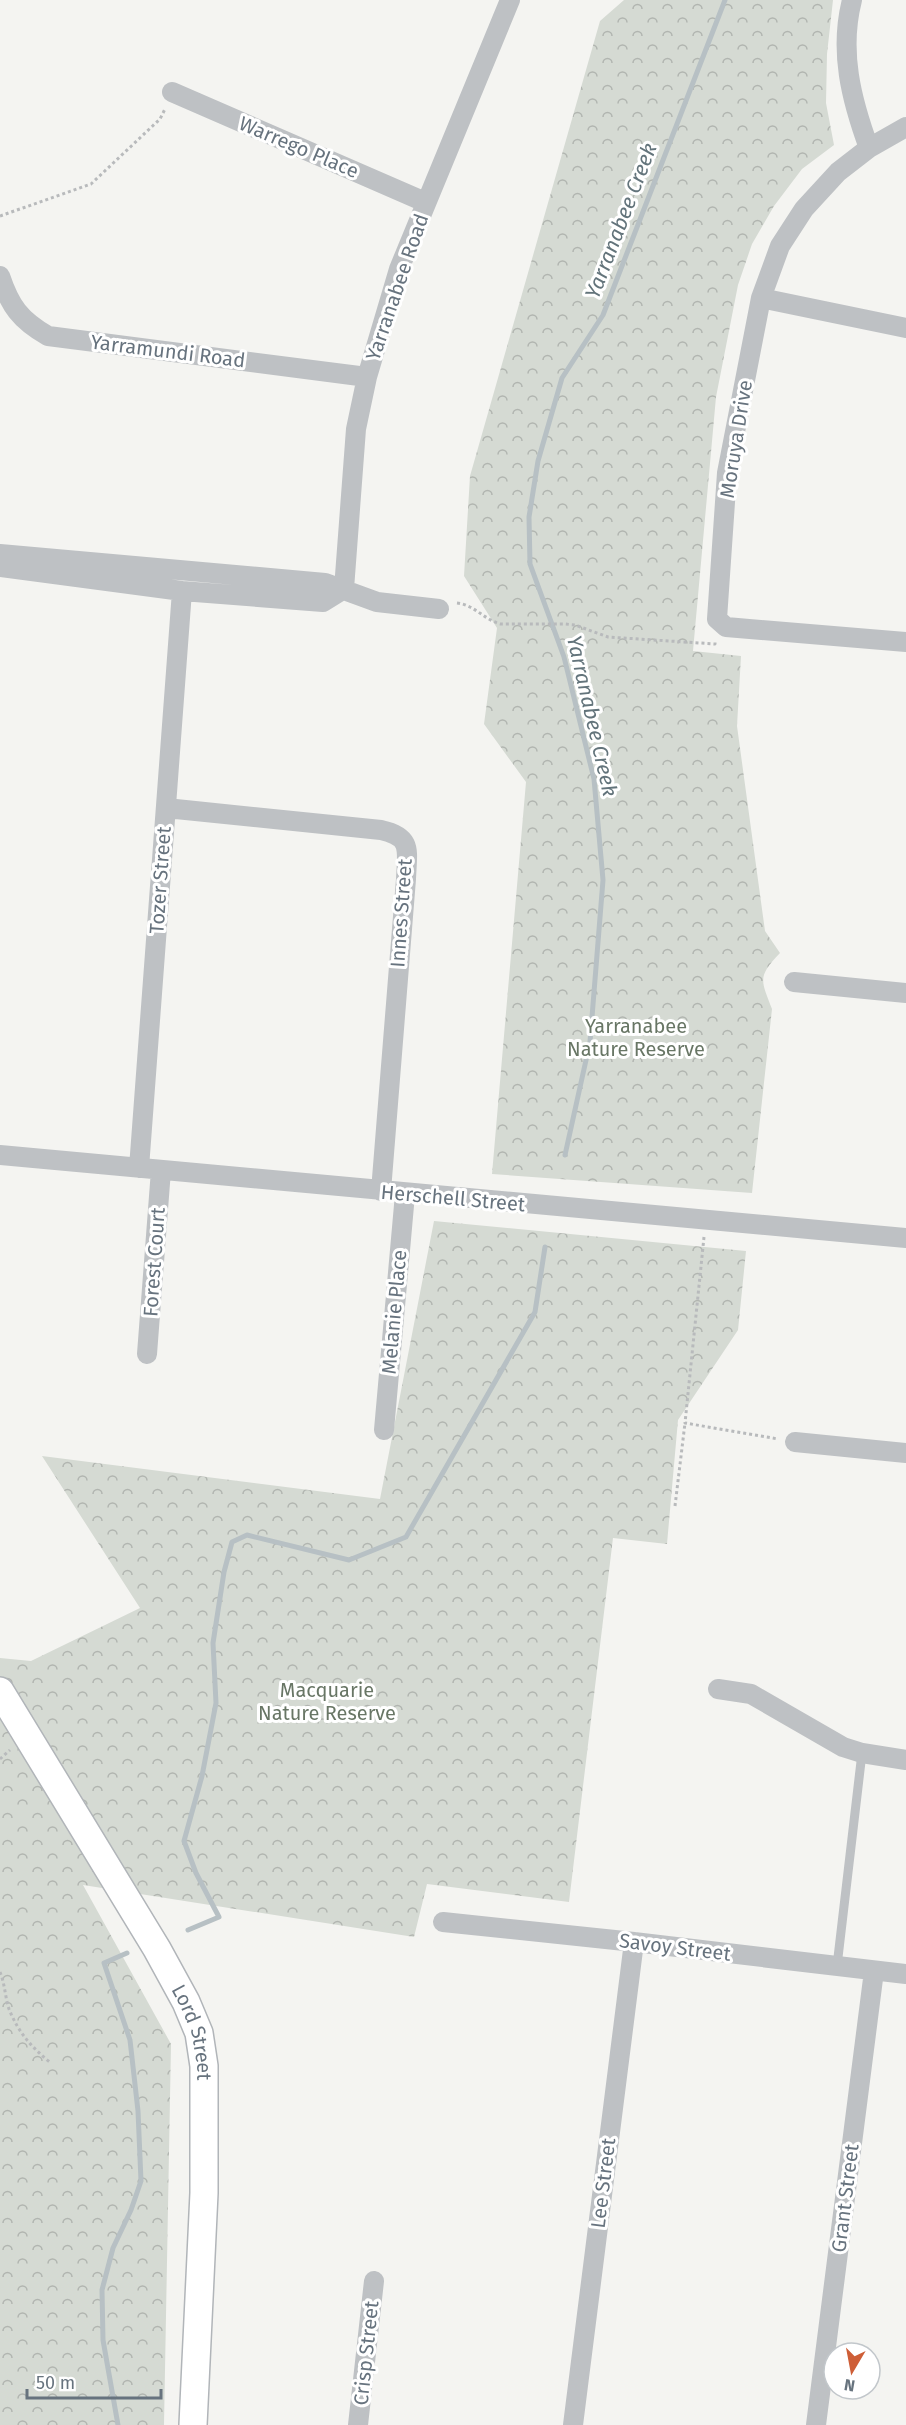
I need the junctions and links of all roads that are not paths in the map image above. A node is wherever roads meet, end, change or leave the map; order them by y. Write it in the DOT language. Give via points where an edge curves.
graph roads {
  1 [pos="510,0"];
  2 [pos="852,0"];
  3 [pos="172,92"];
  4 [pos="906,127"];
  5 [pos="869,148"];
  6 [pos="425,202"];
  7 [pos="0,276"];
  8 [pos="761,298"];
  9 [pos="906,328"];
  10 [pos="367,377"];
  11 [pos="0,554"];
  12 [pos="0,567"];
  13 [pos="344,589"];
  14 [pos="182,591"];
  15 [pos="439,609"];
  16 [pos="906,642"];
  17 [pos="166,808"];
  18 [pos="794,982"];
  19 [pos="906,993"];
  20 [pos="0,1155"];
  21 [pos="139,1168"];
  22 [pos="161,1170"];
  23 [pos="381,1191"];
  24 [pos="405,1194"];
  25 [pos="906,1238"];
  26 [pos="147,1354"];
  27 [pos="384,1431"];
  28 [pos="795,1442"];
  29 [pos="906,1453"];
  30 [pos="718,1689"];
  31 [pos="0,1691"];
  32 [pos="862,1753"];
  33 [pos="906,1760"];
  34 [pos="443,1922"];
  35 [pos="634,1942"];
  36 [pos="837,1966"];
  37 [pos="874,1971"];
  38 [pos="906,1974"];
  39 [pos="374,2281"];
  40 [pos="193,2425"];
  41 [pos="358,2425"];
  42 [pos="573,2425"];
  43 [pos="816,2425"];
  1 -- 6 [label="street, Yarranabee Road"];
  2 -- 5 [label="street" via="846,49 848,77 854,108"];
  3 -- 6 [label="street, Warrego Place"];
  4 -- 5 [label="street, Moruya Drive"];
  5 -- 8 [label="street, Moruya Drive" via="838,172 804,209 780,246"];
  6 -- 10 [label="street, Yarranabee Road" via="399,269"];
  7 -- 10 [label="street, Yarramundi Road" via="18,314 48,336"];
  8 -- 9 [label="street"];
  8 -- 16 [label="street, Moruya Drive" via="727,473 717,619 726,627"];
  10 -- 13 [label="street, Yarranabee Road" via="356,429"];
  11 -- 13 [label="street" via="325,583"];
  12 -- 14 [label="street"];
  13 -- 14 [label="street" via="323,602"];
  13 -- 15 [label="street" via="377,602"];
  14 -- 17 [label="street, Tozer Street"];
  17 -- 21 [label="street, Tozer Street"];
  17 -- 23 [label="street, Innes Street" via="381,830 396,833 404,841 406,879"];
  18 -- 19 [label="street"];
  20 -- 21 [label="street, Herschell Street"];
  21 -- 22 [label="street, Herschell Street"];
  22 -- 23 [label="street, Herschell Street"];
  22 -- 26 [label="street, Forest Court"];
  23 -- 24 [label="street, Herschell Street"];
  24 -- 25 [label="street, Herschell Street"];
  24 -- 27 [label="street, Melanie Place"];
  28 -- 29 [label="street"];
  30 -- 32 [label="street" via="751,1694 843,1747"];
  31 -- 40 [label="main road, Lord Street" via="157,1949 198,2033 204,2066 204,2193"];
  32 -- 33 [label="street"];
  32 -- 36 [label="lane"];
  34 -- 35 [label="street, Savoy Street"];
  35 -- 36 [label="street, Savoy Street"];
  35 -- 42 [label="street, Lee Street"];
  36 -- 37 [label="street, Savoy Street"];
  37 -- 38 [label="street, Savoy Street"];
  37 -- 43 [label="street, Grant Street"];
  39 -- 41 [label="street, Crisp Street"];
}
